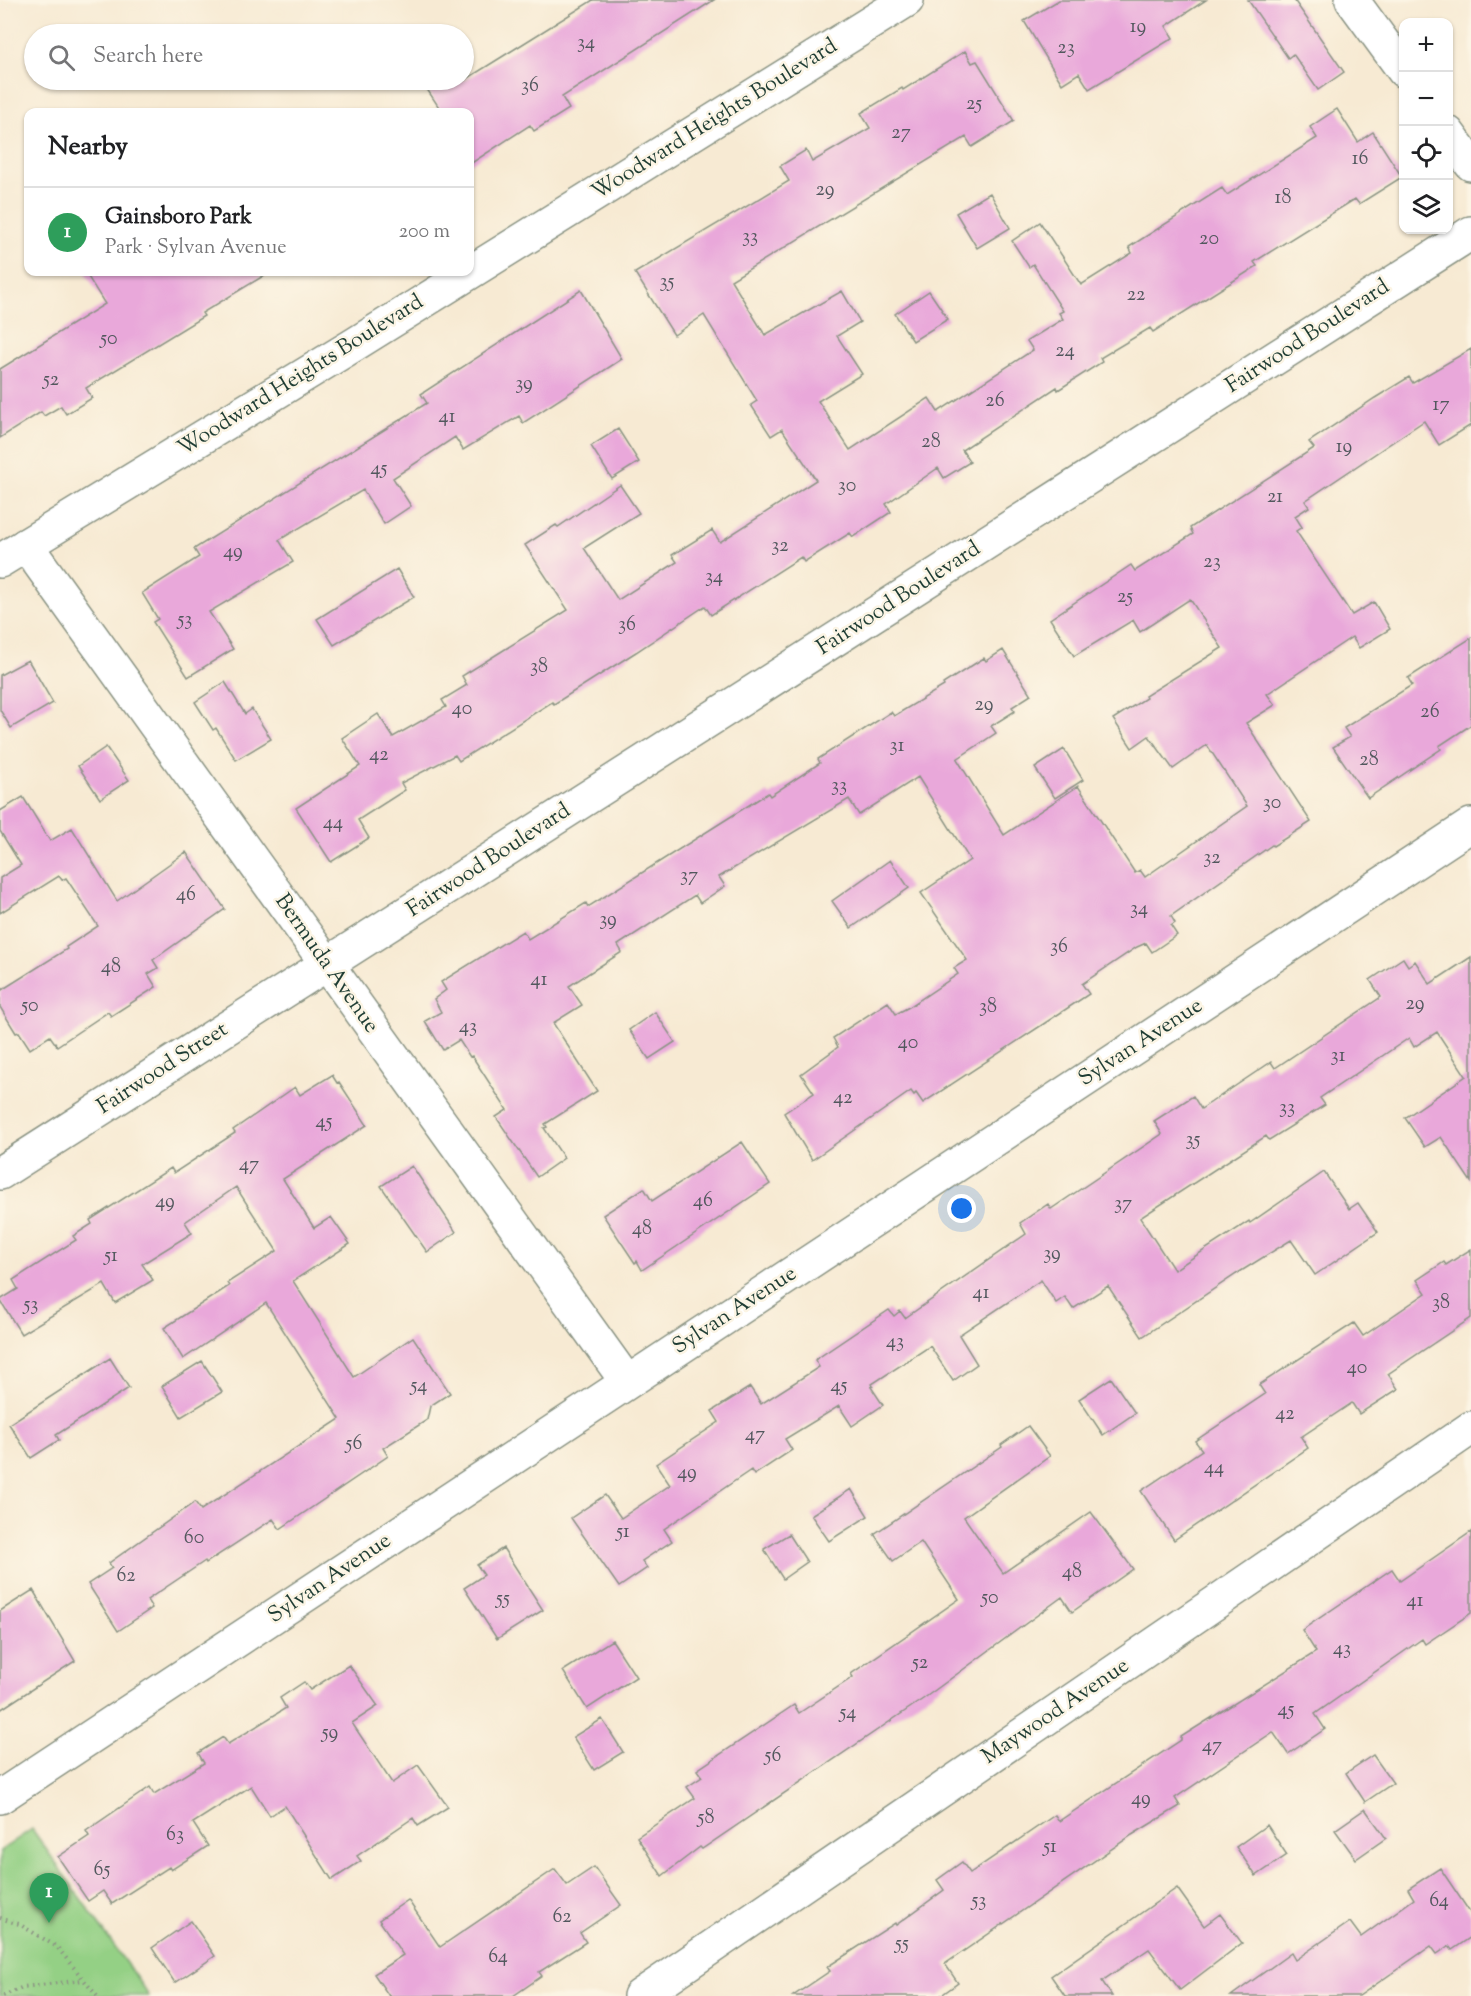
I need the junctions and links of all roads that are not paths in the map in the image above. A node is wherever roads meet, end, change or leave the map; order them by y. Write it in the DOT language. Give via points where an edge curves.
graph roads {
  1 [pos="907,0"];
  2 [pos="1352,0"];
  3 [pos="1399,64"];
  4 [pos="1453,139"];
  5 [pos="1471,164"];
  6 [pos="1471,233"];
  7 [pos="474,270"];
  8 [pos="464,276"];
  9 [pos="13,553"];
  10 [pos="1471,825"];
  11 [pos="327,965"];
  12 [pos="0,1173"];
  13 [pos="627,1382"];
  14 [pos="1471,1428"];
  15 [pos="0,1797"];
  16 [pos="640,1996"];
  1 -- 7 [label="street, Woodward Heights Boulevard"];
  2 -- 3 [label="street"];
  4 -- 5 [label="street"];
  6 -- 11 [label="street, Fairwood Boulevard"];
  8 -- 9 [label="street, Woodward Heights Boulevard"];
  9 -- 11 [label="street, Bermuda Avenue"];
  10 -- 13 [label="street, Sylvan Avenue"];
  11 -- 12 [label="street, Fairwood Street"];
  11 -- 13 [label="street, Bermuda Avenue"];
  13 -- 15 [label="street, Sylvan Avenue"];
  14 -- 16 [label="street, Maywood Avenue"];
}
